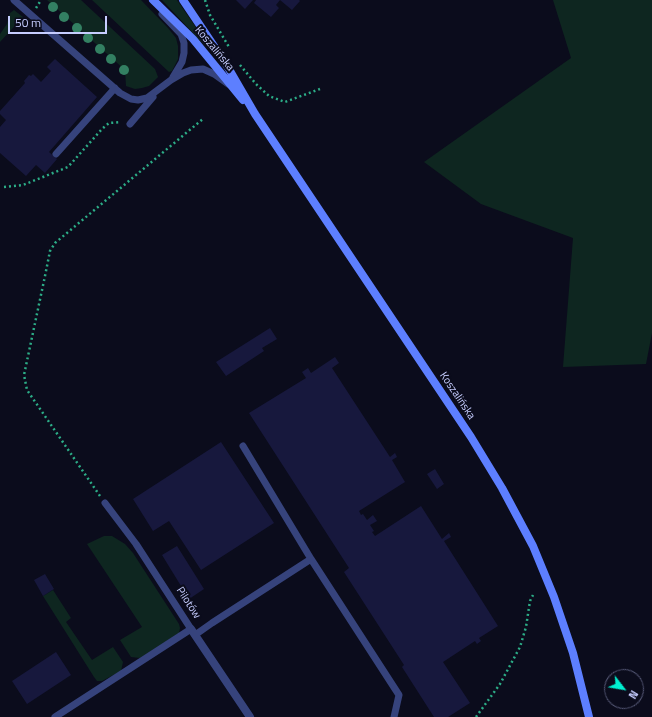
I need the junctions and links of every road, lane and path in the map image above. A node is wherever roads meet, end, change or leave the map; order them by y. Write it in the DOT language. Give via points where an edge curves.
graph roads {
  1 [pos="14,0"];
  2 [pos="150,0"];
  3 [pos="153,0"];
  4 [pos="183,0"];
  5 [pos="205,0"];
  6 [pos="231,50"];
  7 [pos="238,62"];
  8 [pos="171,80"];
  9 [pos="231,86"];
  10 [pos="115,88"];
  11 [pos="320,89"];
  12 [pos="158,90"];
  13 [pos="255,114"];
  14 [pos="204,118"];
  15 [pos="130,124"];
  16 [pos="56,154"];
  17 [pos="4,187"];
  18 [pos="243,446"];
  19 [pos="105,503"];
  20 [pos="311,559"];
  21 [pos="533,595"];
  22 [pos="193,632"];
  23 [pos="55,717"];
  24 [pos="250,717"];
  25 [pos="394,717"];
  26 [pos="476,717"];
  27 [pos="589,717"];
  1 -- 10 [label="lane"];
  2 -- 8 [label="lane" via="181,34 184,43 182,62"];
  3 -- 9 [label="street, Koszalińska" via="193,39"];
  4 -- 13 [label="street, Koszalińska" via="226,64"];
  5 -- 6 [label="path" via="210,15"];
  7 -- 11 [label="path" via="269,96 285,102"];
  8 -- 9 [label="lane" via="191,70 203,69"];
  8 -- 12 [label="lane"];
  9 -- 13 [label="street, Koszalińska"];
  10 -- 12 [label="lane" via="130,99 138,100 147,98"];
  10 -- 16 [label="lane"];
  12 -- 15 [label="lane"];
  13 -- 27 [label="street, Koszalińska" via="471,437 506,495 556,602 576,664"];
  14 -- 19 [label="path" via="55,243 50,251 24,374 26,390"];
  15 -- 17 [label="path" via="109,123 68,167 23,185"];
  18 -- 20 [label="lane"];
  19 -- 22 [label="lane, Pilotów" via="136,544"];
  20 -- 22 [label="lane" via="212,623"];
  20 -- 25 [label="lane" via="399,695"];
  21 -- 26 [label="path" via="520,647 500,684"];
  22 -- 23 [label="lane"];
  22 -- 24 [label="street, Pilotów"];
}
